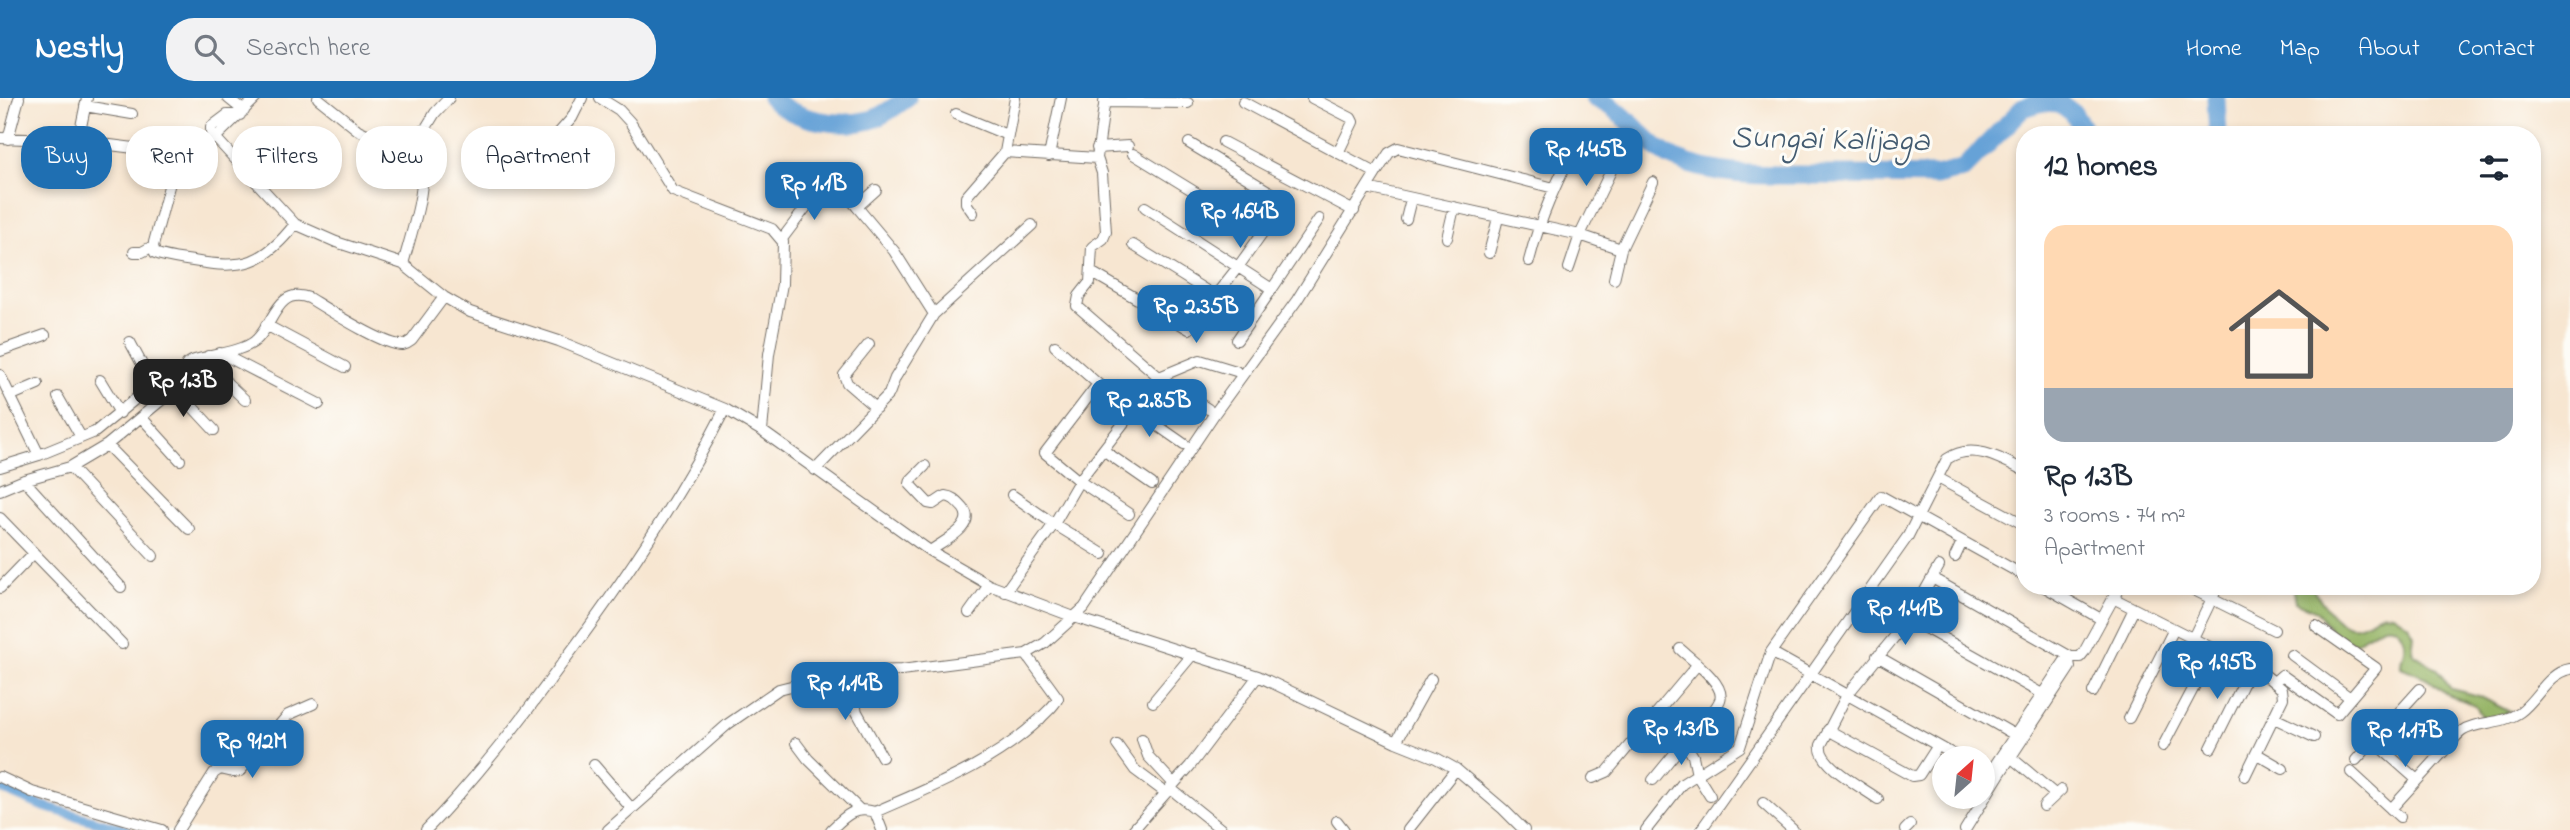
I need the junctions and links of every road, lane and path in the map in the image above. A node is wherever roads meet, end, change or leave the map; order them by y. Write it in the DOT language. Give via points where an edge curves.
graph roads {
  1 [pos="19,98"];
  2 [pos="228,98"];
  3 [pos="256,98"];
  4 [pos="318,98"];
  5 [pos="449,98"];
  6 [pos="582,98"];
  7 [pos="600,98"];
  8 [pos="1015,98"];
  9 [pos="1061,98"];
  10 [pos="1312,98"];
  11 [pos="1104,100"];
  12 [pos="86,102"];
  13 [pos="1243,102"];
  14 [pos="1188,103"];
  15 [pos="242,113"];
  16 [pos="132,114"];
  17 [pos="956,114"];
  18 [pos="81,126"];
  19 [pos="214,126"];
  20 [pos="427,126"];
  21 [pos="565,126"];
  22 [pos="356,128"];
  23 [pos="1007,135"];
  24 [pos="1579,138"];
  25 [pos="4,139"];
  26 [pos="218,141"];
  27 [pos="1223,142"];
  28 [pos="1189,143"];
  29 [pos="1005,152"];
  30 [pos="1097,153"];
  31 [pos="1338,153"];
  32 [pos="1619,154"];
  33 [pos="1049,156"];
  34 [pos="1376,173"];
  35 [pos="1653,182"];
  36 [pos="1367,188"];
  37 [pos="1554,188"];
  38 [pos="168,189"];
  39 [pos="421,189"];
  40 [pos="876,190"];
  41 [pos="1411,199"];
  42 [pos="857,207"];
  43 [pos="1145,207"];
  44 [pos="1454,208"];
  45 [pos="1354,211"];
  46 [pos="973,214"];
  47 [pos="1498,218"];
  48 [pos="1320,219"];
  49 [pos="1406,219"];
  50 [pos="295,224"];
  51 [pos="1032,225"];
  52 [pos="1538,226"];
  53 [pos="1262,233"];
  54 [pos="1580,235"];
  55 [pos="782,239"];
  56 [pos="1447,239"];
  57 [pos="1133,245"];
  58 [pos="153,246"];
  59 [pos="1621,249"];
  60 [pos="134,252"];
  61 [pos="1489,254"];
  62 [pos="1529,261"];
  63 [pos="403,264"];
  64 [pos="1238,267"];
  65 [pos="1569,268"];
  66 [pos="1091,272"];
  67 [pos="1614,279"];
  68 [pos="1272,289"];
  69 [pos="438,291"];
  70 [pos="1215,296"];
  71 [pos="934,314"];
  72 [pos="265,325"];
  73 [pos="45,335"];
  74 [pos="1237,340"];
  75 [pos="130,342"];
  76 [pos="869,344"];
  77 [pos="1055,346"];
  78 [pos="0,351"];
  79 [pos="220,353"];
  80 [pos="208,356"];
  81 [pos="345,367"];
  82 [pos="1236,370"];
  83 [pos="181,374"];
  84 [pos="0,375"];
  85 [pos="1159,377"];
  86 [pos="100,380"];
  87 [pos="38,384"];
  88 [pos="1098,384"];
  89 [pos="153,385"];
  90 [pos="174,388"];
  91 [pos="10,396"];
  92 [pos="58,397"];
  93 [pos="245,400"];
  94 [pos="319,404"];
  95 [pos="876,408"];
  96 [pos="725,409"];
  97 [pos="1209,409"];
  98 [pos="1132,410"];
  99 [pos="120,413"];
  100 [pos="142,418"];
  101 [pos="215,430"];
  102 [pos="762,431"];
  103 [pos="81,437"];
  104 [pos="1184,444"];
  105 [pos="107,445"];
  106 [pos="1103,450"];
  107 [pos="39,454"];
  108 [pos="180,460"];
  109 [pos="925,466"];
  110 [pos="0,467"];
  111 [pos="70,467"];
  112 [pos="2016,467"];
  113 [pos="815,470"];
  114 [pos="1938,478"];
  115 [pos="24,480"];
  116 [pos="1079,481"];
  117 [pos="1152,484"];
  118 [pos="0,490"];
  119 [pos="1012,495"];
  120 [pos="1129,514"];
  121 [pos="0,518"];
  122 [pos="1919,518"];
  123 [pos="2016,520"];
  124 [pos="1054,524"];
  125 [pos="189,529"];
  126 [pos="1962,542"];
  127 [pos="930,551"];
  128 [pos="33,554"];
  129 [pos="1103,554"];
  130 [pos="153,556"];
  131 [pos="1955,557"];
  132 [pos="1939,566"];
  133 [pos="2016,571"];
  134 [pos="1932,578"];
  135 [pos="1,585"];
  136 [pos="989,585"];
  137 [pos="121,587"];
  138 [pos="1005,592"];
  139 [pos="2059,595"];
  140 [pos="2115,595"];
  141 [pos="2206,595"];
  142 [pos="2214,595"];
  143 [pos="2113,598"];
  144 [pos="2213,598"];
  145 [pos="2134,609"];
  146 [pos="969,612"];
  147 [pos="1074,617"];
  148 [pos="1909,619"];
  149 [pos="2101,619"];
  150 [pos="2316,626"];
  151 [pos="2174,629"];
  152 [pos="2274,630"];
  153 [pos="2193,638"];
  154 [pos="122,644"];
  155 [pos="1680,649"];
  156 [pos="2214,649"];
  157 [pos="1771,652"];
  158 [pos="1026,654"];
  159 [pos="1193,654"];
  160 [pos="2292,655"];
  161 [pos="1877,656"];
  162 [pos="2070,659"];
  163 [pos="1697,665"];
  164 [pos="2251,668"];
  165 [pos="2570,669"];
  166 [pos="848,672"];
  167 [pos="1809,673"];
  168 [pos="1258,676"];
  169 [pos="1432,679"];
  170 [pos="2274,682"];
  171 [pos="2420,689"];
  172 [pos="2092,692"];
  173 [pos="2042,694"];
  174 [pos="1847,695"];
  175 [pos="2349,697"];
  176 [pos="1153,702"];
  177 [pos="313,704"];
  178 [pos="2400,710"];
  179 [pos="2129,718"];
  180 [pos="2274,718"];
  181 [pos="1828,730"];
  182 [pos="2015,735"];
  183 [pos="2314,737"];
  184 [pos="1142,739"];
  185 [pos="2373,741"];
  186 [pos="1396,742"];
  187 [pos="796,743"];
  188 [pos="1117,745"];
  189 [pos="1687,746"];
  190 [pos="1935,746"];
  191 [pos="2163,746"];
  192 [pos="1740,747"];
  193 [pos="2211,748"];
  194 [pos="2443,752"];
  195 [pos="1754,754"];
  196 [pos="2257,754"];
  197 [pos="1932,755"];
  198 [pos="2007,755"];
  199 [pos="882,757"];
  200 [pos="2356,760"];
  201 [pos="594,765"];
  202 [pos="1456,769"];
  203 [pos="2283,769"];
  204 [pos="1995,770"];
  205 [pos="2351,772"];
  206 [pos="1698,775"];
  207 [pos="2245,776"];
  208 [pos="0,777"];
  209 [pos="1592,778"];
  210 [pos="2416,779"];
  211 [pos="1653,780"];
  212 [pos="1686,782"];
  213 [pos="1170,789"];
  214 [pos="1710,796"];
  215 [pos="1878,799"];
  216 [pos="1720,803"];
  217 [pos="1763,803"];
  218 [pos="2045,806"];
  219 [pos="631,808"];
  220 [pos="859,809"];
  221 [pos="1975,809"];
  222 [pos="2391,809"];
  223 [pos="875,812"];
  224 [pos="2400,817"];
  225 [pos="1337,821"];
  226 [pos="1787,828"];
  227 [pos="162,830"];
  228 [pos="177,830"];
  229 [pos="426,830"];
  230 [pos="608,830"];
  231 [pos="831,830"];
  232 [pos="882,830"];
  233 [pos="1133,830"];
  234 [pos="1223,830"];
  235 [pos="1344,830"];
  236 [pos="1408,830"];
  237 [pos="1524,830"];
  238 [pos="1646,830"];
  239 [pos="1701,830"];
  240 [pos="1965,830"];
  1 -- 25 [label="street"];
  2 -- 15 [label="street"];
  3 -- 15 [label="street"];
  4 -- 22 [label="street"];
  5 -- 20 [label="street"];
  6 -- 21 [label="street"];
  7 -- 55 [label="street" via="631,122 673,191 772,229"];
  8 -- 23 [label="street"];
  9 -- 33 [label="street"];
  10 -- 31 [label="street" via="1353,122"];
  11 -- 14 [label="street"];
  11 -- 30 [label="street"];
  12 -- 16 [label="street"];
  12 -- 18 [label="street"];
  13 -- 31 [label="street"];
  15 -- 19 [label="street" via="227,115"];
  17 -- 23 [label="street"];
  23 -- 29 [label="street"];
  24 -- 37 [label="street"];
  26 -- 50 [label="street"];
  27 -- 45 [label="street"];
  28 -- 53 [label="street" via="1285,201"];
  29 -- 33 [label="street"];
  29 -- 46 [label="street" via="966,197"];
  30 -- 33 [label="street"];
  30 -- 53 [label="street" via="1130,150"];
  30 -- 66 [label="street" via="1106,232 1092,247"];
  31 -- 34 [label="street"];
  32 -- 54 [label="street"];
  34 -- 36 [label="street"];
  34 -- 37 [label="street" via="1398,148"];
  35 -- 59 [label="street"];
  36 -- 41 [label="street"];
  36 -- 45 [label="street"];
  37 -- 52 [label="street"];
  38 -- 58 [label="street"];
  39 -- 63 [label="street"];
  40 -- 42 [label="street"];
  41 -- 44 [label="street"];
  41 -- 49 [label="street"];
  42 -- 55 [label="street" via="837,186 822,186"];
  42 -- 71 [label="street" via="894,251"];
  43 -- 64 [label="street"];
  44 -- 47 [label="street"];
  44 -- 56 [label="street"];
  45 -- 147 [label="street" via="1297,300"];
  47 -- 52 [label="street"];
  47 -- 61 [label="street"];
  48 -- 68 [label="street"];
  50 -- 58 [label="street" via="273,250 237,265 160,255"];
  50 -- 63 [label="street"];
  51 -- 71 [label="street"];
  52 -- 54 [label="street"];
  52 -- 62 [label="street"];
  53 -- 64 [label="street"];
  54 -- 59 [label="street"];
  54 -- 65 [label="street"];
  55 -- 102 [label="street" via="782,284"];
  57 -- 70 [label="street"];
  58 -- 60 [label="street"];
  59 -- 67 [label="street"];
  63 -- 69 [label="street"];
  64 -- 68 [label="street"];
  64 -- 70 [label="street"];
  66 -- 70 [label="street" via="1189,330"];
  66 -- 85 [label="street" via="1076,303 1079,308"];
  68 -- 74 [label="street"];
  69 -- 72 [label="street" via="405,345 379,338 300,295 289,297"];
  69 -- 96 [label="street" via="470,312 559,341"];
  71 -- 95 [label="street" via="889,394"];
  72 -- 79 [label="street" via="252,344"];
  72 -- 81 [label="street"];
  73 -- 78 [label="street"];
  75 -- 89 [label="street"];
  76 -- 95 [label="street" via="845,372 845,379"];
  77 -- 88 [label="street"];
  79 -- 80 [label="street"];
  79 -- 94 [label="street"];
  80 -- 83 [label="street" via="192,361"];
  80 -- 93 [label="street"];
  82 -- 85 [label="street" via="1200,360"];
  83 -- 89 [label="street"];
  83 -- 90 [label="street"];
  84 -- 91 [label="street"];
  85 -- 97 [label="street"];
  85 -- 98 [label="street"];
  86 -- 99 [label="street"];
  87 -- 91 [label="street"];
  88 -- 98 [label="street"];
  88 -- 116 [label="street" via="1046,452"];
  89 -- 99 [label="street"];
  90 -- 100 [label="street"];
  90 -- 101 [label="street"];
  91 -- 107 [label="street"];
  92 -- 103 [label="street"];
  95 -- 113 [label="street"];
  96 -- 102 [label="street"];
  96 -- 229 [label="street" via="698,462 594,621 464,792"];
  98 -- 104 [label="street"];
  98 -- 106 [label="street"];
  99 -- 103 [label="street"];
  100 -- 105 [label="street"];
  100 -- 108 [label="street"];
  102 -- 113 [label="street"];
  103 -- 107 [label="street"];
  105 -- 111 [label="street"];
  105 -- 125 [label="street"];
  106 -- 116 [label="street"];
  106 -- 117 [label="street"];
  107 -- 110 [label="street"];
  109 -- 127 [label="street" via="910,484 928,503 945,496 954,498 968,518"];
  111 -- 115 [label="street"];
  111 -- 130 [label="street"];
  112 -- 114 [label="street" via="1988,453 1954,454"];
  113 -- 127 [label="street"];
  114 -- 122 [label="street"];
  114 -- 123 [label="street"];
  115 -- 118 [label="street"];
  115 -- 137 [label="street"];
  116 -- 120 [label="street"];
  116 -- 124 [label="street"];
  119 -- 124 [label="street"];
  121 -- 128 [label="street"];
  122 -- 126 [label="street"];
  122 -- 157 [label="street" via="1880,497"];
  122 -- 167 [label="street"];
  124 -- 129 [label="street"];
  124 -- 138 [label="street"];
  126 -- 131 [label="street"];
  126 -- 133 [label="street"];
  127 -- 136 [label="street"];
  128 -- 135 [label="street"];
  128 -- 154 [label="street"];
  132 -- 134 [label="street"];
  134 -- 148 [label="street"];
  134 -- 162 [label="street"];
  136 -- 138 [label="street"];
  136 -- 146 [label="street"];
  138 -- 147 [label="street"];
  139 -- 149 [label="street"];
  140 -- 143 [label="street"];
  141 -- 144 [label="street"];
  142 -- 144 [label="street"];
  143 -- 145 [label="street"];
  143 -- 149 [label="street"];
  144 -- 152 [label="street"];
  144 -- 153 [label="street"];
  145 -- 151 [label="street"];
  145 -- 172 [label="street"];
  147 -- 158 [label="street"];
  147 -- 159 [label="street"];
  148 -- 161 [label="street"];
  148 -- 173 [label="street"];
  149 -- 162 [label="street" via="2084,652"];
  150 -- 175 [label="street" via="2376,668"];
  151 -- 153 [label="street"];
  151 -- 179 [label="street"];
  153 -- 156 [label="street"];
  155 -- 163 [label="street"];
  156 -- 164 [label="street"];
  156 -- 191 [label="street"];
  157 -- 167 [label="street"];
  157 -- 192 [label="street"];
  158 -- 166 [label="street"];
  158 -- 223 [label="street" via="1058,698 1054,705 1027,731 968,771"];
  159 -- 168 [label="street"];
  159 -- 176 [label="street"];
  160 -- 175 [label="street"];
  161 -- 174 [label="street"];
  161 -- 182 [label="street"];
  162 -- 173 [label="street"];
  162 -- 198 [label="street" via="2070,667"];
  163 -- 189 [label="street" via="1721,692"];
  163 -- 209 [label="street" via="1607,772"];
  164 -- 170 [label="street"];
  164 -- 193 [label="street"];
  165 -- 194 [label="street" via="2550,679 2518,713 2463,730"];
  166 -- 199 [label="street" via="857,712"];
  166 -- 219 [label="street" via="772,692"];
  167 -- 174 [label="street"];
  167 -- 195 [label="street"];
  168 -- 186 [label="street"];
  168 -- 213 [label="street"];
  169 -- 186 [label="street"];
  170 -- 175 [label="street" via="2282,675 2337,714"];
  170 -- 180 [label="street" via="2284,693"];
  171 -- 178 [label="street"];
  173 -- 182 [label="street"];
  174 -- 181 [label="street"];
  174 -- 190 [label="street"];
  177 -- 228 [label="street" via="288,715 240,771 220,769 214,773"];
  178 -- 185 [label="street"];
  178 -- 194 [label="street"];
  180 -- 183 [label="street"];
  180 -- 196 [label="street"];
  181 -- 197 [label="street" via="1912,776 1919,775"];
  181 -- 215 [label="street" via="1821,745 1823,758"];
  182 -- 198 [label="street"];
  184 -- 213 [label="street"];
  185 -- 200 [label="street"];
  185 -- 210 [label="street"];
  186 -- 202 [label="street"];
  187 -- 220 [label="street"];
  188 -- 213 [label="street" via="1135,770"];
  189 -- 206 [label="street"];
  189 -- 211 [label="street" via="1676,752"];
  192 -- 195 [label="street"];
  192 -- 206 [label="street"];
  194 -- 210 [label="street"];
  195 -- 216 [label="street"];
  196 -- 203 [label="street"];
  196 -- 207 [label="street"];
  198 -- 204 [label="street"];
  198 -- 218 [label="street" via="2058,792"];
  201 -- 219 [label="street"];
  202 -- 236 [label="street"];
  202 -- 237 [label="street"];
  205 -- 222 [label="street"];
  206 -- 212 [label="street"];
  206 -- 214 [label="street"];
  208 -- 227 [label="street" via="32,792"];
  210 -- 222 [label="street"];
  212 -- 214 [label="street"];
  212 -- 238 [label="street"];
  213 -- 233 [label="street"];
  213 -- 234 [label="street"];
  214 -- 216 [label="street"];
  216 -- 239 [label="street"];
  217 -- 226 [label="street"];
  219 -- 230 [label="street"];
  220 -- 223 [label="street"];
  220 -- 231 [label="street"];
  221 -- 240 [label="street"];
  222 -- 224 [label="street"];
  223 -- 232 [label="street"];
  225 -- 235 [label="street"];
}
